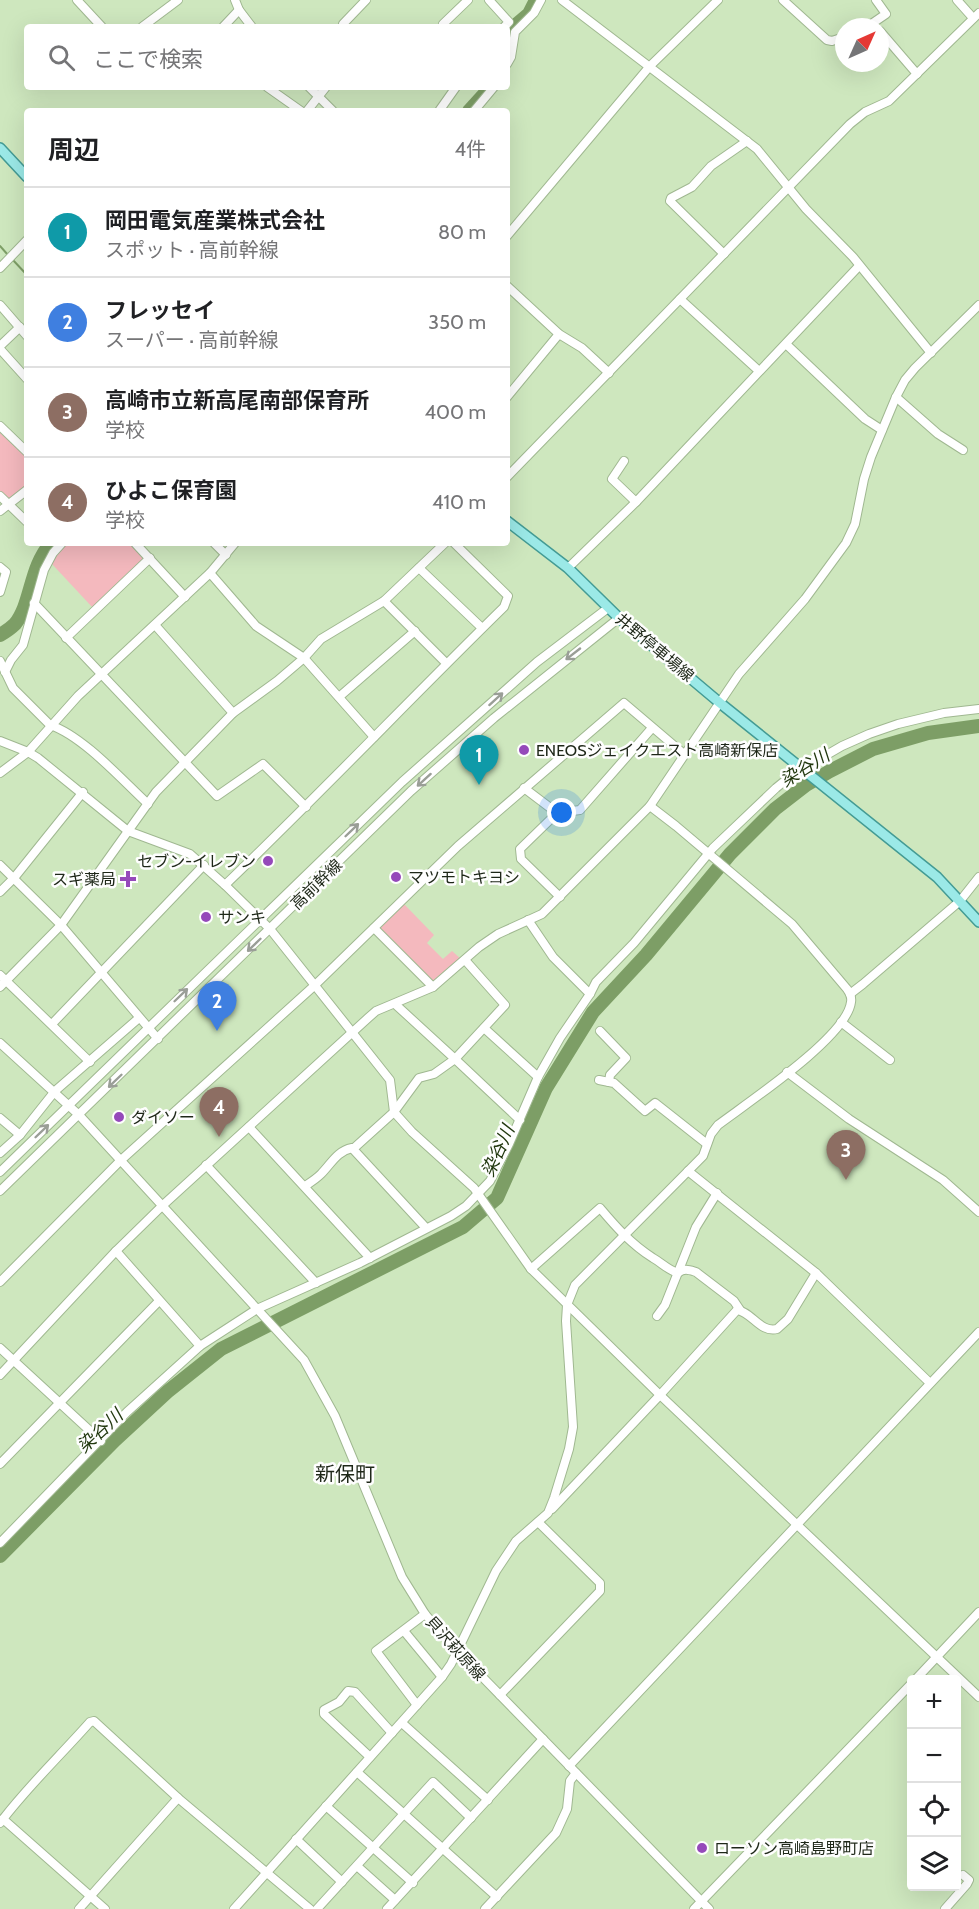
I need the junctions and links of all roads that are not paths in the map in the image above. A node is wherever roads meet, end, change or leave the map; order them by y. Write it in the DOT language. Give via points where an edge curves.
graph roads {
  1 [pos="77,0"];
  2 [pos="178,0"];
  3 [pos="235,0"];
  4 [pos="366,0"];
  5 [pos="468,0"];
  6 [pos="489,0"];
  7 [pos="541,0"];
  8 [pos="563,0"];
  9 [pos="718,0"];
  10 [pos="783,0"];
  11 [pos="876,0"];
  12 [pos="957,0"];
  13 [pos="239,10"];
  14 [pos="977,16"];
  15 [pos="881,18"];
  16 [pos="99,24"];
  17 [pos="146,24"];
  18 [pos="226,24"];
  19 [pos="250,24"];
  20 [pos="343,24"];
  21 [pos="445,24"];
  22 [pos="507,24"];
  23 [pos="835,39"];
  24 [pos="889,42"];
  25 [pos="510,59"];
  26 [pos="650,66"];
  27 [pos="916,74"];
  28 [pos="271,90"];
  29 [pos="312,90"];
  30 [pos="324,90"];
  31 [pos="454,90"];
  32 [pos="492,90"];
  33 [pos="319,97"];
  34 [pos="296,108"];
  35 [pos="310,108"];
  36 [pos="330,108"];
  37 [pos="442,108"];
  38 [pos="476,108"];
  39 [pos="747,141"];
  40 [pos="0,148"];
  41 [pos="24,174"];
  42 [pos="789,186"];
  43 [pos="510,232"];
  44 [pos="24,243"];
  45 [pos="724,254"];
  46 [pos="859,266"];
  47 [pos="0,268"];
  48 [pos="510,289"];
  49 [pos="680,299"];
  50 [pos="0,305"];
  51 [pos="979,305"];
  52 [pos="20,327"];
  53 [pos="24,332"];
  54 [pos="559,334"];
  55 [pos="786,344"];
  56 [pos="0,348"];
  57 [pos="931,352"];
  58 [pos="759,371"];
  59 [pos="609,373"];
  60 [pos="24,376"];
  61 [pos="510,393"];
  62 [pos="896,397"];
  63 [pos="0,426"];
  64 [pos="882,430"];
  65 [pos="24,449"];
  66 [pos="963,450"];
  67 [pos="624,461"];
  68 [pos="510,474"];
  69 [pos="24,492"];
  70 [pos="0,496"];
  71 [pos="636,502"];
  72 [pos="8,505"];
  73 [pos="0,511"];
  74 [pos="24,519"];
  75 [pos="510,523"];
  76 [pos="60,546"];
  77 [pos="138,546"];
  78 [pos="217,546"];
  79 [pos="232,546"];
  80 [pos="442,546"];
  81 [pos="457,546"];
  82 [pos="226,555"];
  83 [pos="150,558"];
  84 [pos="0,567"];
  85 [pos="419,568"];
  86 [pos="568,568"];
  87 [pos="210,573"];
  88 [pos="0,592"];
  89 [pos="185,597"];
  90 [pos="384,601"];
  91 [pos="34,603"];
  92 [pos="608,608"];
  93 [pos="619,618"];
  94 [pos="155,625"];
  95 [pos="482,628"];
  96 [pos="415,631"];
  97 [pos="66,638"];
  98 [pos="304,658"];
  99 [pos="0,661"];
  100 [pos="446,663"];
  101 [pos="5,672"];
  102 [pos="102,675"];
  103 [pos="339,697"];
  104 [pos="720,703"];
  105 [pos="979,710"];
  106 [pos="233,713"];
  107 [pos="50,725"];
  108 [pos="652,728"];
  109 [pos="374,737"];
  110 [pos="0,741"];
  111 [pos="28,752"];
  112 [pos="684,754"];
  113 [pos="185,762"];
  114 [pos="802,771"];
  115 [pos="0,773"];
  116 [pos="524,788"];
  117 [pos="83,792"];
  118 [pos="148,804"];
  119 [pos="650,806"];
  120 [pos="306,807"];
  121 [pos="557,813"];
  122 [pos="128,831"];
  123 [pos="709,855"];
  124 [pos="0,865"];
  125 [pos="204,865"];
  126 [pos="979,876"];
  127 [pos="14,878"];
  128 [pos="225,885"];
  129 [pos="0,892"];
  130 [pos="560,897"];
  131 [pos="960,901"];
  132 [pos="260,920"];
  133 [pos="528,920"];
  134 [pos="979,922"];
  135 [pos="61,925"];
  136 [pos="374,928"];
  137 [pos="270,929"];
  138 [pos="465,960"];
  139 [pos="101,972"];
  140 [pos="2,981"];
  141 [pos="314,986"];
  142 [pos="433,987"];
  143 [pos="590,994"];
  144 [pos="850,994"];
  145 [pos="395,1004"];
  146 [pos="139,1018"];
  147 [pos="841,1022"];
  148 [pos="52,1024"];
  149 [pos="147,1027"];
  150 [pos="484,1028"];
  151 [pos="600,1031"];
  152 [pos="352,1034"];
  153 [pos="158,1039"];
  154 [pos="0,1043"];
  155 [pos="455,1059"];
  156 [pos="890,1060"];
  157 [pos="90,1062"];
  158 [pos="787,1072"];
  159 [pos="538,1077"];
  160 [pos="599,1080"];
  161 [pos="609,1082"];
  162 [pos="55,1091"];
  163 [pos="69,1105"];
  164 [pos="394,1112"];
  165 [pos="79,1115"];
  166 [pos="0,1118"];
  167 [pos="520,1120"];
  168 [pos="249,1127"];
  169 [pos="20,1135"];
  170 [pos="707,1144"];
  171 [pos="353,1149"];
  172 [pos="0,1153"];
  173 [pos="120,1161"];
  174 [pos="206,1165"];
  175 [pos="688,1171"];
  176 [pos="0,1172"];
  177 [pos="305,1186"];
  178 [pos="0,1191"];
  179 [pos="477,1192"];
  180 [pos="717,1192"];
  181 [pos="162,1206"];
  182 [pos="979,1212"];
  183 [pos="426,1228"];
  184 [pos="623,1235"];
  185 [pos="116,1251"];
  186 [pos="370,1258"];
  187 [pos="531,1269"];
  188 [pos="678,1273"];
  189 [pos="816,1273"];
  190 [pos="0,1282"];
  191 [pos="316,1283"];
  192 [pos="159,1301"];
  193 [pos="567,1305"];
  194 [pos="740,1310"];
  195 [pos="258,1311"];
  196 [pos="657,1316"];
  197 [pos="979,1332"];
  198 [pos="200,1346"];
  199 [pos="0,1348"];
  200 [pos="13,1361"];
  201 [pos="0,1375"];
  202 [pos="930,1383"];
  203 [pos="660,1395"];
  204 [pos="58,1402"];
  205 [pos="100,1441"];
  206 [pos="0,1464"];
  207 [pos="548,1513"];
  208 [pos="538,1522"];
  209 [pos="798,1524"];
  210 [pos="0,1543"];
  211 [pos="979,1612"];
  212 [pos="426,1614"];
  213 [pos="404,1631"];
  214 [pos="456,1650"];
  215 [pos="937,1657"];
  216 [pos="920,1675"];
  217 [pos="442,1677"];
  218 [pos="907,1688"];
  219 [pos="500,1695"];
  220 [pos="979,1697"];
  221 [pos="417,1705"];
  222 [pos="402,1723"];
  223 [pos="392,1733"];
  224 [pos="543,1739"];
  225 [pos="370,1757"];
  226 [pos="569,1766"];
  227 [pos="357,1772"];
  228 [pos="576,1773"];
  229 [pos="178,1798"];
  230 [pos="489,1800"];
  231 [pos="326,1806"];
  232 [pos="404,1814"];
  233 [pos="471,1818"];
  234 [pos="2,1821"];
  235 [pos="296,1839"];
  236 [pos="374,1849"];
  237 [pos="443,1849"];
  238 [pos="357,1866"];
  239 [pos="267,1872"];
  240 [pos="963,1875"];
  241 [pos="342,1882"];
  242 [pos="413,1883"];
  243 [pos="91,1896"];
  244 [pos="496,1897"];
  245 [pos="395,1900"];
  246 [pos="701,1901"];
  247 [pos="79,1909"];
  248 [pos="105,1909"];
  249 [pos="234,1909"];
  250 [pos="310,1909"];
  251 [pos="317,1909"];
  252 [pos="387,1909"];
  253 [pos="485,1909"];
  254 [pos="694,1909"];
  255 [pos="709,1909"];
  256 [pos="945,1909"];
  1 -- 16 [label="street"];
  2 -- 17 [label="street"];
  3 -- 13 [label="street"];
  4 -- 20 [label="street"];
  5 -- 21 [label="street"];
  6 -- 22 [label="street"];
  7 -- 25 [label="street" via="515,32"];
  8 -- 26 [label="street"];
  9 -- 26 [label="street"];
  10 -- 23 [label="street" via="829,41"];
  11 -- 15 [label="street" via="886,14"];
  12 -- 14 [label="street"];
  13 -- 18 [label="street"];
  13 -- 19 [label="street"];
  14 -- 27 [label="street"];
  24 -- 27 [label="street"];
  26 -- 39 [label="street"];
  26 -- 43 [label="street"];
  27 -- 42 [label="street" via="888,101 858,117"];
  28 -- 34 [label="street"];
  29 -- 33 [label="street"];
  30 -- 33 [label="street"];
  31 -- 37 [label="street"];
  32 -- 38 [label="street"];
  33 -- 35 [label="street"];
  33 -- 36 [label="street"];
  39 -- 42 [label="street"];
  39 -- 45 [label="street" via="670,201"];
  40 -- 41 [label="main road"];
  42 -- 45 [label="street"];
  42 -- 46 [label="street"];
  44 -- 47 [label="street"];
  45 -- 49 [label="street"];
  46 -- 55 [label="street"];
  46 -- 57 [label="street"];
  48 -- 54 [label="street"];
  49 -- 58 [label="street"];
  49 -- 59 [label="street"];
  50 -- 52 [label="street"];
  51 -- 57 [label="street"];
  52 -- 53 [label="street"];
  52 -- 56 [label="street"];
  54 -- 59 [label="street" via="582,348"];
  54 -- 61 [label="street"];
  55 -- 58 [label="street"];
  55 -- 64 [label="street" via="865,419"];
  56 -- 60 [label="street"];
  57 -- 62 [label="street" via="910,374"];
  58 -- 71 [label="street"];
  59 -- 68 [label="street"];
  62 -- 64 [label="street"];
  62 -- 66 [label="street"];
  63 -- 65 [label="street"];
  64 -- 104 [label="street" via="867,470 855,524 842,550 739,674"];
  67 -- 71 [label="street" via="612,479"];
  69 -- 72 [label="street"];
  70 -- 72 [label="street"];
  71 -- 86 [label="street"];
  72 -- 73 [label="street"];
  72 -- 74 [label="street"];
  75 -- 86 [label="main road, 井野停車場線"];
  76 -- 91 [label="street" via="44,570"];
  77 -- 83 [label="street"];
  78 -- 82 [label="street"];
  79 -- 82 [label="street"];
  80 -- 85 [label="street"];
  81 -- 95 [label="street" via="508,596 504,607"];
  82 -- 87 [label="street"];
  83 -- 89 [label="street"];
  83 -- 97 [label="street"];
  84 -- 88 [label="street" via="6,572"];
  85 -- 90 [label="street"];
  85 -- 95 [label="street"];
  86 -- 92 [label="main road, 井野停車場線"];
  87 -- 89 [label="street"];
  87 -- 98 [label="street" via="256,626"];
  89 -- 94 [label="street"];
  90 -- 96 [label="street"];
  90 -- 98 [label="street" via="321,639"];
  91 -- 97 [label="street"];
  91 -- 101 [label="street" via="23,645"];
  92 -- 93 [label="main road, 井野停車場線"];
  132 -- 92 [label="street, 高前幹線, one-way" via="402,782 537,662"];
  93 -- 104 [label="main road, 井野停車場線"];
  93 -- 137 [label="street, 高前幹線, one-way" via="494,718 411,791"];
  94 -- 102 [label="street"];
  94 -- 106 [label="street"];
  95 -- 100 [label="street"];
  96 -- 100 [label="street"];
  96 -- 103 [label="street"];
  97 -- 102 [label="street"];
  98 -- 103 [label="street"];
  98 -- 106 [label="street"];
  99 -- 101 [label="street"];
  100 -- 109 [label="street"];
  101 -- 107 [label="street" via="13,688"];
  102 -- 107 [label="street"];
  102 -- 113 [label="street"];
  103 -- 109 [label="street"];
  104 -- 112 [label="street"];
  104 -- 114 [label="main road, 井野停車場線"];
  105 -- 114 [label="street" via="944,713 885,728 842,746"];
  106 -- 113 [label="street"];
  107 -- 111 [label="street"];
  107 -- 118 [label="street" via="83,744"];
  108 -- 112 [label="street"];
  108 -- 116 [label="street" via="624,703"];
  108 -- 121 [label="street" via="580,810"];
  109 -- 120 [label="street"];
  110 -- 111 [label="street"];
  111 -- 115 [label="street"];
  111 -- 117 [label="street"];
  112 -- 119 [label="street"];
  113 -- 118 [label="street"];
  113 -- 120 [label="street" via="217,796 263,764"];
  114 -- 123 [label="street" via="776,788"];
  114 -- 131 [label="main road, 井野停車場線" via="937,877"];
  116 -- 121 [label="street"];
  116 -- 136 [label="street"];
  117 -- 122 [label="street"];
  117 -- 127 [label="street"];
  118 -- 122 [label="street"];
  119 -- 123 [label="street"];
  119 -- 130 [label="street"];
  120 -- 128 [label="street"];
  121 -- 130 [label="street" via="520,849 521,859"];
  122 -- 125 [label="street" via="190,854"];
  122 -- 135 [label="street"];
  123 -- 143 [label="street" via="596,982"];
  123 -- 144 [label="street" via="792,924"];
  124 -- 127 [label="street"];
  125 -- 128 [label="street"];
  125 -- 139 [label="street"];
  126 -- 131 [label="street"];
  127 -- 129 [label="street"];
  127 -- 135 [label="street"];
  128 -- 132 [label="street"];
  130 -- 133 [label="street" via="542,914"];
  131 -- 134 [label="main road"];
  131 -- 144 [label="street"];
  132 -- 137 [label="street"];
  149 -- 132 [label="street, 高前幹線, one-way"];
  133 -- 138 [label="street" via="498,934"];
  133 -- 143 [label="street" via="553,957"];
  135 -- 139 [label="street"];
  135 -- 140 [label="street"];
  136 -- 141 [label="street"];
  136 -- 142 [label="street"];
  137 -- 141 [label="street"];
  137 -- 153 [label="street, 高前幹線, one-way"];
  138 -- 142 [label="street"];
  138 -- 150 [label="street" via="505,1005"];
  139 -- 146 [label="street"];
  139 -- 148 [label="street"];
  140 -- 148 [label="street"];
  141 -- 152 [label="street"];
  141 -- 173 [label="street"];
  142 -- 145 [label="street"];
  143 -- 159 [label="street"];
  144 -- 147 [label="street" via="850,1006"];
  145 -- 152 [label="street" via="376,1011"];
  145 -- 155 [label="street"];
  146 -- 149 [label="street"];
  146 -- 157 [label="street"];
  147 -- 156 [label="street"];
  147 -- 158 [label="street" via="818,1048"];
  148 -- 157 [label="street"];
  149 -- 153 [label="street"];
  149 -- 163 [label="street, 高前幹線"];
  150 -- 155 [label="street"];
  150 -- 159 [label="street"];
  151 -- 161 [label="street" via="626,1058"];
  152 -- 164 [label="street" via="390,1080"];
  152 -- 168 [label="street"];
  153 -- 165 [label="street, 高前幹線, one-way"];
  154 -- 162 [label="street, 貝沢萩原線"];
  155 -- 164 [label="street" via="434,1074 419,1078"];
  155 -- 167 [label="street"];
  157 -- 162 [label="street"];
  158 -- 170 [label="street" via="718,1125"];
  158 -- 182 [label="street" via="943,1180"];
  159 -- 167 [label="street"];
  160 -- 161 [label="street"];
  161 -- 170 [label="street" via="645,1111 655,1103"];
  162 -- 163 [label="street, 貝沢萩原線"];
  162 -- 169 [label="street"];
  163 -- 165 [label="street, 貝沢萩原線"];
  176 -- 163 [label="street, 高前幹線, one-way"];
  164 -- 171 [label="street"];
  164 -- 179 [label="street"];
  165 -- 173 [label="street, 貝沢萩原線"];
  165 -- 178 [label="street, 高前幹線"];
  166 -- 169 [label="street"];
  167 -- 179 [label="street" via="498,1167"];
  168 -- 174 [label="street"];
  168 -- 177 [label="street"];
  169 -- 172 [label="street"];
  170 -- 175 [label="street" via="704,1156"];
  171 -- 177 [label="street" via="344,1150"];
  171 -- 183 [label="street"];
  173 -- 181 [label="street, 貝沢萩原線"];
  173 -- 190 [label="street"];
  174 -- 181 [label="street"];
  174 -- 191 [label="street"];
  175 -- 180 [label="street"];
  175 -- 184 [label="street"];
  177 -- 186 [label="street"];
  179 -- 183 [label="street" via="466,1206"];
  179 -- 187 [label="street"];
  180 -- 188 [label="street" via="696,1227"];
  180 -- 189 [label="street"];
  181 -- 185 [label="street"];
  181 -- 195 [label="street, 貝沢萩原線"];
  183 -- 186 [label="street"];
  184 -- 187 [label="street" via="600,1208"];
  184 -- 188 [label="street"];
  184 -- 193 [label="street" via="575,1285"];
  185 -- 192 [label="street"];
  185 -- 200 [label="street"];
  186 -- 191 [label="street"];
  187 -- 193 [label="street"];
  188 -- 194 [label="street" via="696,1272"];
  188 -- 196 [label="street"];
  189 -- 194 [label="street" via="788,1319 777,1329 766,1329"];
  189 -- 202 [label="street"];
  191 -- 195 [label="street"];
  192 -- 198 [label="street"];
  192 -- 204 [label="street"];
  193 -- 203 [label="street"];
  193 -- 207 [label="street" via="573,1427"];
  194 -- 203 [label="street"];
  195 -- 198 [label="street"];
  195 -- 212 [label="street, 貝沢萩原線" via="304,1360 335,1416 391,1553"];
  197 -- 202 [label="street"];
  198 -- 205 [label="street"];
  199 -- 200 [label="street"];
  200 -- 201 [label="street"];
  200 -- 204 [label="street"];
  202 -- 209 [label="street"];
  203 -- 207 [label="street"];
  203 -- 209 [label="street"];
  204 -- 205 [label="street"];
  204 -- 206 [label="street"];
  205 -- 210 [label="street"];
  207 -- 208 [label="street"];
  208 -- 214 [label="street" via="516,1541 496,1571"];
  208 -- 219 [label="street" via="600,1583 600,1591"];
  209 -- 215 [label="street"];
  209 -- 226 [label="street"];
  211 -- 215 [label="street"];
  212 -- 213 [label="street"];
  212 -- 214 [label="street, 貝沢萩原線"];
  213 -- 217 [label="street"];
  213 -- 221 [label="street" via="376,1651"];
  214 -- 217 [label="street"];
  214 -- 219 [label="street, 貝沢萩原線"];
  215 -- 216 [label="street"];
  215 -- 220 [label="street"];
  217 -- 221 [label="street"];
  218 -- 246 [label="street"];
  219 -- 224 [label="street, 貝沢萩原線"];
  221 -- 222 [label="street"];
  222 -- 223 [label="street"];
  222 -- 230 [label="street"];
  223 -- 225 [label="street"];
  223 -- 225 [label="street" via="355,1692 348,1691 339,1702 324,1710"];
  224 -- 226 [label="street, 貝沢萩原線"];
  224 -- 230 [label="street"];
  225 -- 227 [label="street"];
  226 -- 228 [label="street, 貝沢萩原線"];
  227 -- 231 [label="street"];
  227 -- 232 [label="street"];
  228 -- 244 [label="street" via="570,1781 567,1809 556,1833"];
  228 -- 246 [label="street, 貝沢萩原線"];
  229 -- 234 [label="street" via="94,1721 16,1801"];
  229 -- 239 [label="street"];
  229 -- 243 [label="street"];
  230 -- 233 [label="street"];
  231 -- 235 [label="street"];
  231 -- 236 [label="street"];
  232 -- 233 [label="street" via="433,1782"];
  232 -- 236 [label="street"];
  232 -- 237 [label="street"];
  233 -- 237 [label="street"];
  234 -- 243 [label="street"];
  235 -- 239 [label="street"];
  235 -- 241 [label="street"];
  236 -- 238 [label="street"];
  236 -- 242 [label="street"];
  237 -- 242 [label="street"];
  237 -- 244 [label="street"];
  238 -- 241 [label="street"];
  238 -- 245 [label="street"];
  239 -- 249 [label="street"];
  239 -- 250 [label="street"];
  240 -- 256 [label="street" via="969,1880 967,1884"];
  241 -- 251 [label="street"];
  242 -- 245 [label="street"];
  243 -- 247 [label="street"];
  243 -- 248 [label="street"];
  244 -- 253 [label="street"];
  245 -- 252 [label="street"];
  246 -- 254 [label="street"];
  246 -- 255 [label="street, 貝沢萩原線"];
}
